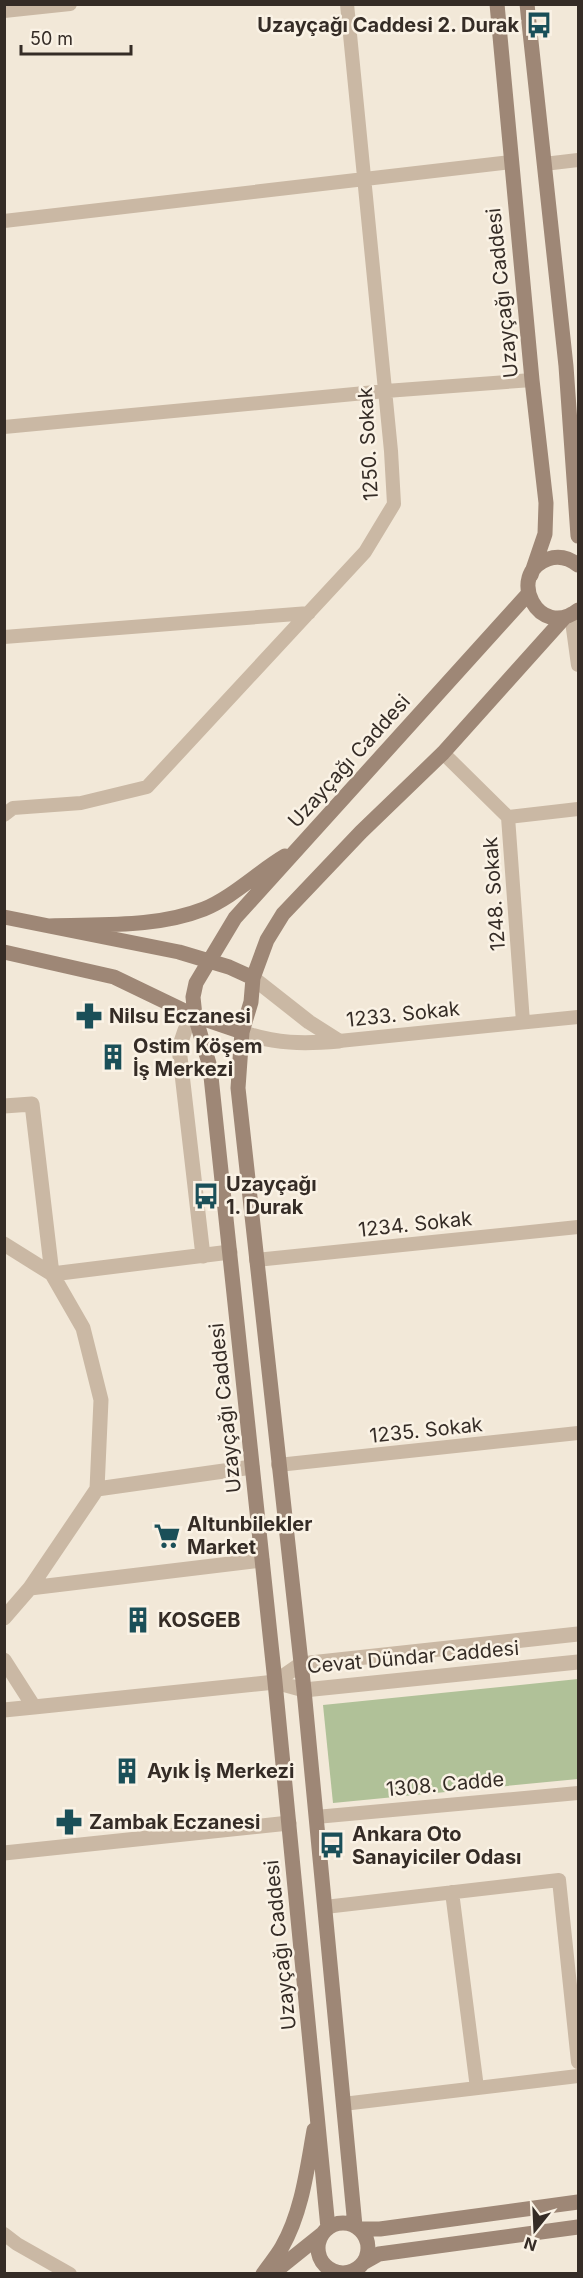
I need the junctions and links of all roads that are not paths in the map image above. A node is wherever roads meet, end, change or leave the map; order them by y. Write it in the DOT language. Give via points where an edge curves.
graph roads {
  1 [pos="347,4"];
  2 [pos="497,4"];
  3 [pos="526,4"];
  4 [pos="60,5"];
  5 [pos="4,11"];
  6 [pos="579,160"];
  7 [pos="511,162"];
  8 [pos="544,164"];
  9 [pos="364,178"];
  10 [pos="4,221"];
  11 [pos="572,365"];
  12 [pos="532,381"];
  13 [pos="386,392"];
  14 [pos="4,427"];
  15 [pos="579,536"];
  16 [pos="579,566"];
  17 [pos="531,574"];
  18 [pos="528,594"];
  19 [pos="309,613"];
  20 [pos="574,613"];
  21 [pos="4,638"];
  22 [pos="579,665"];
  23 [pos="443,753"];
  24 [pos="579,809"];
  25 [pos="4,815"];
  26 [pos="508,817"];
  27 [pos="300,846"];
  28 [pos="4,917"];
  29 [pos="49,926"];
  30 [pos="4,952"];
  31 [pos="210,961"];
  32 [pos="253,978"];
  33 [pos="195,1016"];
  34 [pos="579,1017"];
  35 [pos="523,1023"];
  36 [pos="242,1032"];
  37 [pos="339,1041"];
  38 [pos="4,1106"];
  39 [pos="579,1227"];
  40 [pos="4,1244"];
  41 [pos="230,1252"];
  42 [pos="203,1256"];
  43 [pos="256,1260"];
  44 [pos="52,1274"];
  45 [pos="579,1433"];
  46 [pos="278,1465"];
  47 [pos="252,1467"];
  48 [pos="97,1489"];
  49 [pos="262,1560"];
  50 [pos="30,1588"];
  51 [pos="4,1618"];
  52 [pos="579,1634"];
  53 [pos="4,1660"];
  54 [pos="579,1662"];
  55 [pos="301,1664"];
  56 [pos="275,1682"];
  57 [pos="304,1690"];
  58 [pos="34,1707"];
  59 [pos="4,1710"];
  60 [pos="579,1793"];
  61 [pos="316,1817"];
  62 [pos="289,1823"];
  63 [pos="4,1853"];
  64 [pos="452,1893"];
  65 [pos="325,1907"];
  66 [pos="579,2062"];
  67 [pos="579,2076"];
  68 [pos="477,2088"];
  69 [pos="343,2103"];
  70 [pos="318,2112"];
  71 [pos="579,2202"];
  72 [pos="579,2227"];
  73 [pos="357,2228"];
  74 [pos="325,2231"];
  75 [pos="4,2234"];
  76 [pos="362,2268"];
  77 [pos="333,2273"];
  78 [pos="70,2274"];
  79 [pos="263,2274"];
  80 [pos="272,2274"];
  1 -- 9 [label="street, 1250. Sokak"];
  2 -- 7 [label="main road, Uzayçağı Caddesi"];
  3 -- 8 [label="main road"];
  4 -- 5 [label="street"];
  6 -- 8 [label="street"];
  7 -- 9 [label="street"];
  7 -- 12 [label="main road, Uzayçağı Caddesi"];
  8 -- 11 [label="main road"];
  9 -- 10 [label="street"];
  9 -- 13 [label="street, 1250. Sokak"];
  11 -- 15 [label="main road"];
  12 -- 13 [label="street"];
  12 -- 17 [label="main road, Uzayçağı Caddesi" via="546,503 544,534"];
  13 -- 14 [label="street"];
  13 -- 19 [label="street, 1250. Sokak" via="394,504 365,552"];
  16 -- 17 [label="main road" via="554,557 536,566"];
  17 -- 18 [label="main road, Uzayçağı Caddesi"];
  18 -- 20 [label="main road" via="539,611 548,616"];
  18 -- 27 [label="main road, Uzayçağı Caddesi"];
  19 -- 21 [label="street"];
  19 -- 25 [label="street, 1250. Sokak" via="147,787 81,803 13,808"];
  20 -- 22 [label="street"];
  20 -- 23 [label="main road"];
  23 -- 26 [label="street, 1248. Sokak"];
  23 -- 32 [label="main road" via="283,914 267,940"];
  24 -- 26 [label="street"];
  26 -- 35 [label="street, 1248. Sokak"];
  27 -- 29 [label="main road" via="204,909 144,922"];
  27 -- 31 [label="main road, Uzayçağı Caddesi" via="236,918"];
  28 -- 29 [label="main road"];
  29 -- 31 [label="main road"];
  30 -- 33 [label="main road" via="114,977"];
  31 -- 32 [label="main road"];
  31 -- 33 [label="main road, Uzayçağı Caddesi" via="196,983"];
  32 -- 36 [label="main road"];
  32 -- 37 [label="street, 1233. Sokak"];
  33 -- 36 [label="main road"];
  33 -- 41 [label="main road, Uzayçağı Caddesi" via="210,1067"];
  33 -- 42 [label="street" via="178,1048"];
  34 -- 35 [label="street, 1233. Sokak"];
  35 -- 37 [label="street, 1233. Sokak"];
  36 -- 37 [label="street" via="269,1041"];
  36 -- 43 [label="main road" via="238,1088"];
  38 -- 44 [label="street" via="32,1104"];
  39 -- 43 [label="street, 1234. Sokak"];
  40 -- 44 [label="street"];
  41 -- 42 [label="street"];
  41 -- 47 [label="main road, Uzayçağı Caddesi"];
  42 -- 44 [label="street"];
  43 -- 46 [label="main road"];
  44 -- 48 [label="street" via="83,1328 101,1400"];
  45 -- 46 [label="street, 1235. Sokak"];
  46 -- 55 [label="main road"];
  47 -- 48 [label="street"];
  47 -- 49 [label="main road, Uzayçağı Caddesi"];
  48 -- 50 [label="street"];
  49 -- 50 [label="street"];
  49 -- 56 [label="main road, Uzayçağı Caddesi"];
  50 -- 51 [label="street"];
  52 -- 55 [label="street, Cevat Dündar Caddesi"];
  53 -- 58 [label="street"];
  54 -- 57 [label="street, Cevat Dündar Caddesi"];
  55 -- 56 [label="street, Cevat Dündar Caddesi"];
  55 -- 57 [label="main road"];
  56 -- 57 [label="street, Cevat Dündar Caddesi"];
  56 -- 58 [label="street"];
  56 -- 62 [label="main road, Uzayçağı Caddesi"];
  57 -- 61 [label="main road"];
  58 -- 59 [label="street"];
  60 -- 61 [label="street, 1308. Cadde"];
  61 -- 65 [label="main road"];
  62 -- 63 [label="street"];
  62 -- 70 [label="main road, Uzayçağı Caddesi"];
  64 -- 65 [label="street"];
  64 -- 66 [label="street" via="559,1880"];
  64 -- 68 [label="street"];
  65 -- 69 [label="main road"];
  67 -- 68 [label="street"];
  68 -- 69 [label="street"];
  69 -- 73 [label="main road"];
  70 -- 74 [label="main road, Uzayçağı Caddesi"];
  70 -- 79 [label="main road" via="293,2221 283,2246"];
  71 -- 73 [label="main road" via="380,2229"];
  72 -- 76 [label="main road" via="379,2254"];
  73 -- 74 [label="main road" via="346,2223"];
  73 -- 76 [label="main road" via="368,2249"];
  74 -- 77 [label="main road" via="318,2251 320,2260"];
  74 -- 80 [label="main road"];
  75 -- 78 [label="street"];
  76 -- 77 [label="main road"];
}
